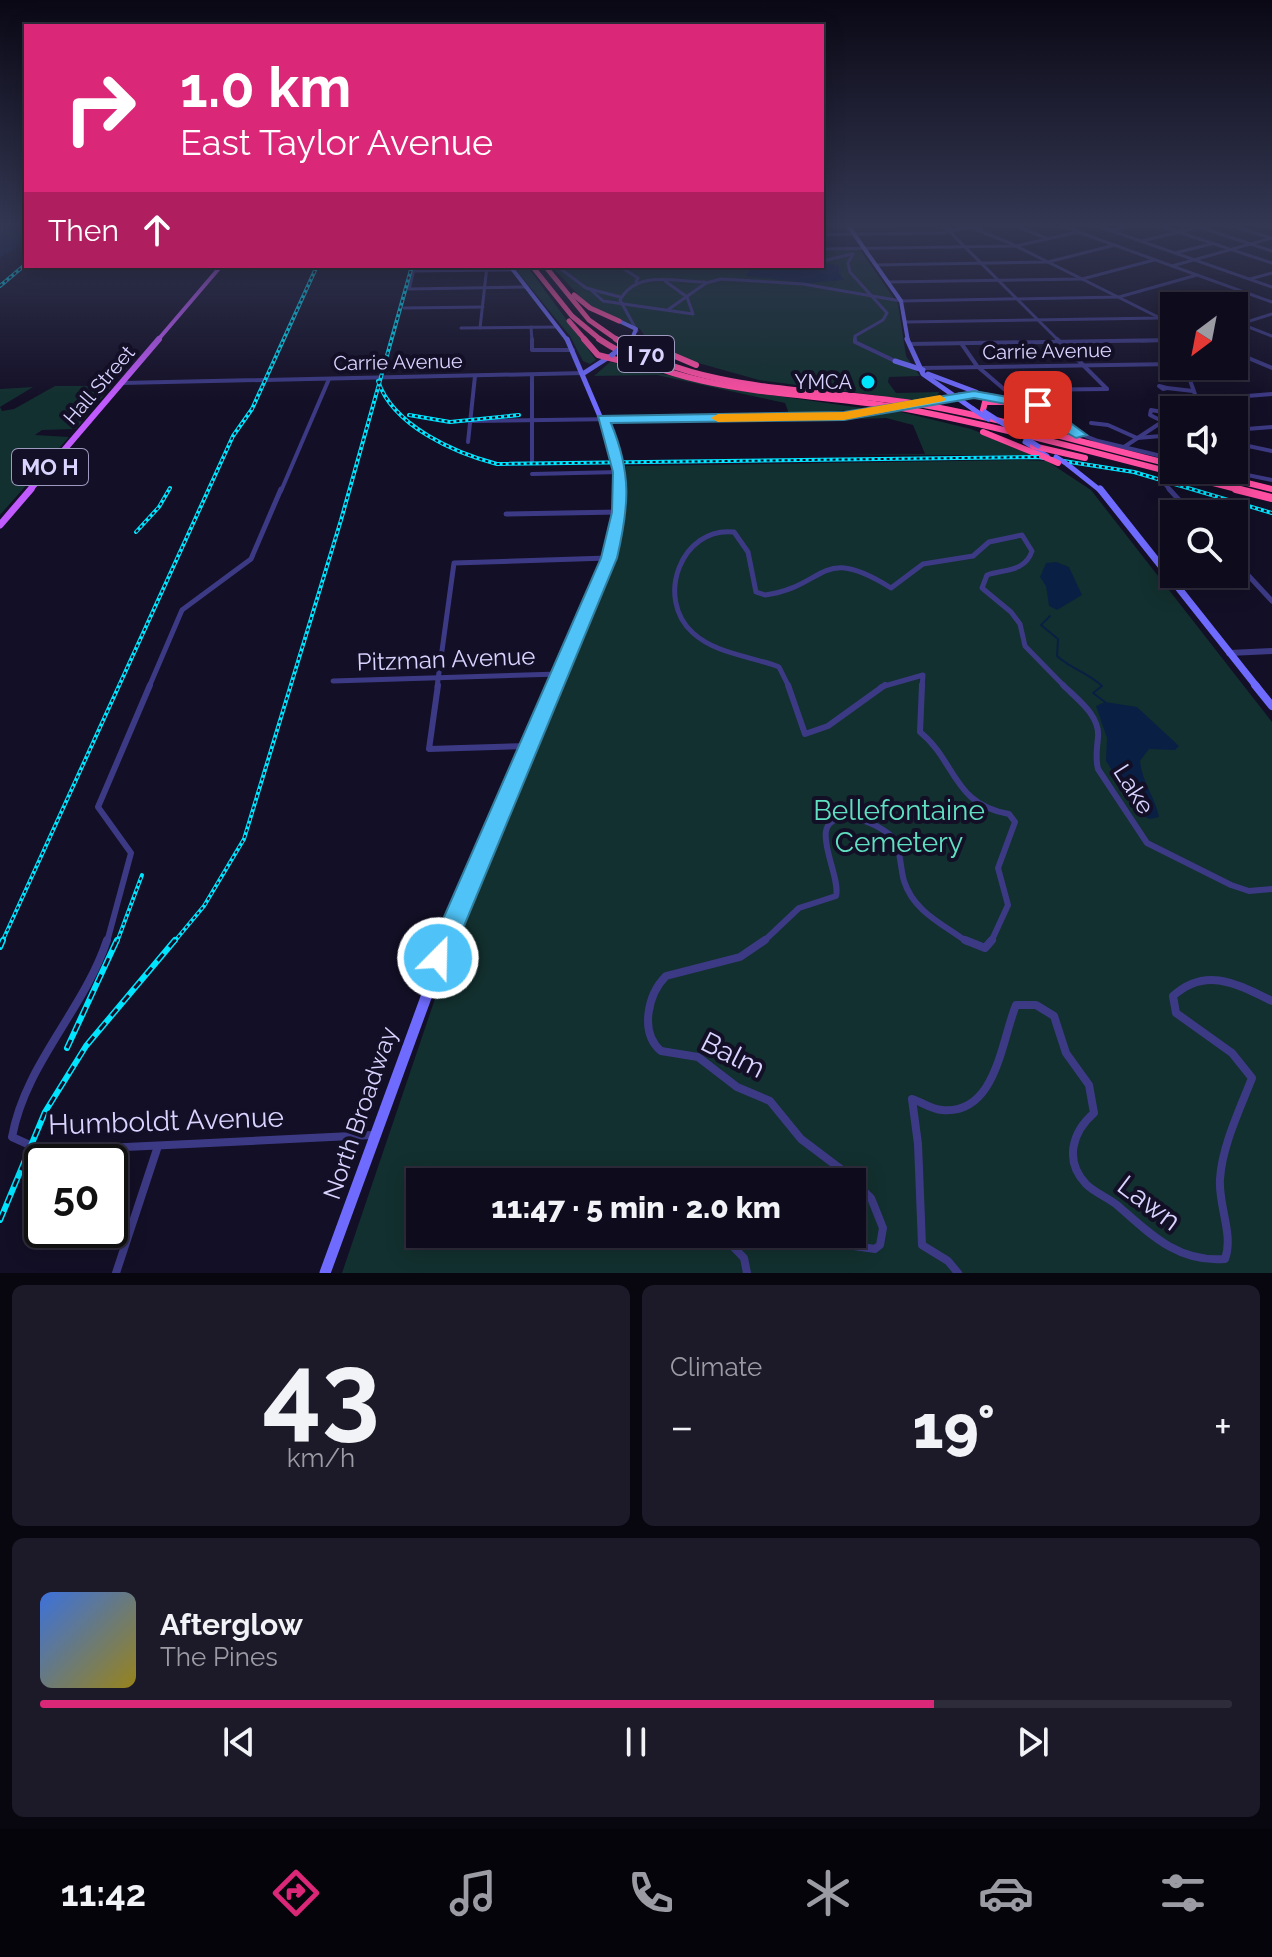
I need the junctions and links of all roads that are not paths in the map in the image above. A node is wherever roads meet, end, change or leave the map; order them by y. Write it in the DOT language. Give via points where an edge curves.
graph roads {
  1 [pos="206,283"];
  2 [pos="411,283"];
  3 [pos="486,283"];
  4 [pos="524,283"];
  5 [pos="545,283"];
  6 [pos="554,283"];
  7 [pos="558,283"];
  8 [pos="561,283"];
  9 [pos="577,283"];
  10 [pos="634,283"];
  11 [pos="668,283"];
  12 [pos="709,283"];
  13 [pos="794,283"];
  14 [pos="862,283"];
  15 [pos="888,283"];
  16 [pos="1001,283"];
  17 [pos="1091,283"];
  18 [pos="1167,283"];
  19 [pos="1220,283"];
  20 [pos="527,287"];
  21 [pos="486,288"];
  22 [pos="590,289"];
  23 [pos="1243,292"];
  24 [pos="1248,294"];
  25 [pos="874,296"];
  26 [pos="620,297"];
  27 [pos="1119,297"];
  28 [pos="688,299"];
  29 [pos="1017,299"];
  30 [pos="901,301"];
  31 [pos="1272,302"];
  32 [pos="621,304"];
  33 [pos="483,307"];
  34 [pos="404,308"];
  35 [pos="565,309"];
  36 [pos="669,309"];
  37 [pos="628,316"];
  38 [pos="1272,316"];
  39 [pos="608,317"];
  40 [pos="1160,318"];
  41 [pos="1160,318"];
  42 [pos="1038,320"];
  43 [pos="619,321"];
  44 [pos="905,322"];
  45 [pos="1248,322"];
  46 [pos="531,327"];
  47 [pos="558,327"];
  48 [pos="1248,327"];
  49 [pos="461,328"];
  50 [pos="480,328"];
  51 [pos="634,336"];
  52 [pos="1272,336"];
  53 [pos="1160,341"];
  54 [pos="1060,342"];
  55 [pos="961,343"];
  56 [pos="909,344"];
  57 [pos="574,350"];
  58 [pos="610,356"];
  59 [pos="913,356"];
  60 [pos="1248,358"];
  61 [pos="895,361"];
  62 [pos="580,364"];
  63 [pos="1160,364"];
  64 [pos="598,365"];
  65 [pos="1084,366"];
  66 [pos="920,368"];
  67 [pos="979,368"];
  68 [pos="1272,368"];
  69 [pos="584,373"];
  70 [pos="928,374"];
  71 [pos="532,375"];
  72 [pos="475,376"];
  73 [pos="329,379"];
  74 [pos="699,379"];
  75 [pos="1189,380"];
  76 [pos="122,383"];
  77 [pos="765,384"];
  78 [pos="938,386"];
  79 [pos="1167,388"];
  80 [pos="1193,391"];
  81 [pos="1272,394"];
  82 [pos="956,396"];
  83 [pos="994,396"];
  84 [pos="1195,396"];
  85 [pos="1247,396"];
  86 [pos="1003,398"];
  87 [pos="936,399"];
  88 [pos="1030,403"];
  89 [pos="965,404"];
  90 [pos="877,407"];
  91 [pos="1160,412"];
  92 [pos="984,413"];
  93 [pos="603,419"];
  94 [pos="532,420"];
  95 [pos="1160,420"];
  96 [pos="470,421"];
  97 [pos="1053,421"];
  98 [pos="1091,423"];
  99 [pos="1160,423"];
  100 [pos="1272,427"];
  101 [pos="1248,429"];
  102 [pos="1080,435"];
  103 [pos="1160,436"];
  104 [pos="1137,438"];
  105 [pos="468,442"];
  106 [pos="1248,446"];
  107 [pos="1124,447"];
  108 [pos="1038,449"];
  109 [pos="1113,450"];
  110 [pos="1272,451"];
  111 [pos="532,461"];
  112 [pos="1061,461"];
  113 [pos="1160,462"];
  114 [pos="1160,464"];
  115 [pos="1160,464"];
  116 [pos="1160,465"];
  117 [pos="1160,466"];
  118 [pos="619,467"];
  119 [pos="532,474"];
  120 [pos="1248,475"];
  121 [pos="1272,480"];
  122 [pos="1165,484"];
  123 [pos="1237,484"];
  124 [pos="1242,484"];
  125 [pos="1272,493"];
  126 [pos="1179,500"];
  127 [pos="620,512"];
  128 [pos="506,514"];
  129 [pos="0,525"];
  130 [pos="609,558"];
  131 [pos="1248,575"];
  132 [pos="1272,601"];
  133 [pos="1272,651"];
  134 [pos="1229,653"];
  135 [pos="560,674"];
  136 [pos="441,676"];
  137 [pos="333,681"];
  138 [pos="1272,706"];
  139 [pos="529,746"];
  140 [pos="1272,889"];
  141 [pos="837,894"];
  142 [pos="1272,1001"];
  143 [pos="372,1135"];
  144 [pos="158,1146"];
  145 [pos="838,1168"];
  146 [pos="866,1194"];
  147 [pos="733,1248"];
  148 [pos="866,1248"];
  149 [pos="958,1272"];
  150 [pos="116,1273"];
  151 [pos="325,1273"];
  152 [pos="747,1273"];
  1 -- 76 [label="main road, Hall Street / MO H"];
  2 -- 21 [label="street" via="409,289"];
  3 -- 21 [label="street"];
  4 -- 20 [label="main road, North Broadway"];
  5 -- 35 [label="highway, I 70"];
  6 -- 114 [label="highway" via="591,328 668,366 734,383 926,409"];
  7 -- 77 [label="highway, I 70" via="588,319 629,347 694,370"];
  8 -- 39 [label="highway"];
  9 -- 22 [label="street"];
  10 -- 26 [label="street"];
  11 -- 28 [label="street"];
  12 -- 28 [label="street"];
  13 -- 25 [label="street"];
  14 -- 25 [label="street"];
  15 -- 30 [label="main road"];
  16 -- 29 [label="street"];
  17 -- 27 [label="street"];
  18 -- 27 [label="street"];
  19 -- 23 [label="street"];
  20 -- 21 [label="street"];
  20 -- 47 [label="main road, North Broadway"];
  21 -- 33 [label="street"];
  22 -- 26 [label="street"];
  22 -- 32 [label="street" via="599,300"];
  24 -- 31 [label="street"];
  25 -- 30 [label="street"];
  25 -- 61 [label="street" via="885,306 887,317 855,336 855,342"];
  26 -- 32 [label="street"];
  27 -- 29 [label="street"];
  27 -- 40 [label="street"];
  28 -- 36 [label="street"];
  28 -- 36 [label="street" via="691,314"];
  29 -- 30 [label="street"];
  29 -- 42 [label="street"];
  30 -- 44 [label="main road"];
  32 -- 36 [label="street"];
  32 -- 37 [label="street"];
  33 -- 34 [label="street"];
  33 -- 50 [label="street"];
  35 -- 58 [label="highway" via="586,344"];
  35 -- 74 [label="highway, I 70" via="587,332 614,348"];
  37 -- 39 [label="highway"];
  37 -- 43 [label="street"];
  37 -- 51 [label="street"];
  38 -- 45 [label="street"];
  39 -- 43 [label="highway"];
  41 -- 42 [label="street"];
  42 -- 44 [label="street"];
  42 -- 54 [label="street"];
  43 -- 51 [label="main road"];
  44 -- 56 [label="main road"];
  46 -- 47 [label="street"];
  46 -- 50 [label="street"];
  46 -- 57 [label="street" via="532,350"];
  47 -- 57 [label="main road, North Broadway"];
  48 -- 52 [label="street"];
  49 -- 50 [label="street"];
  51 -- 58 [label="main road, Carrie Avenue, bridge"];
  51 -- 77 [label="highway" via="700,366"];
  53 -- 54 [label="street"];
  54 -- 55 [label="street"];
  54 -- 65 [label="street"];
  55 -- 56 [label="street"];
  55 -- 67 [label="street"];
  56 -- 59 [label="main road"];
  57 -- 62 [label="main road, North Broadway"];
  58 -- 64 [label="main road, Carrie Avenue"];
  58 -- 74 [label="highway"];
  59 -- 61 [label="main road"];
  59 -- 66 [label="main road"];
  60 -- 68 [label="street"];
  61 -- 66 [label="main road"];
  62 -- 64 [label="main road"];
  62 -- 69 [label="main road, North Broadway"];
  63 -- 65 [label="street, Carrie Avenue"];
  64 -- 69 [label="main road, Carrie Avenue"];
  65 -- 67 [label="street, Carrie Avenue"];
  65 -- 67 [label="street" via="1107,389 1005,390"];
  66 -- 67 [label="street, Carrie Avenue"];
  66 -- 70 [label="main road"];
  66 -- 78 [label="main road"];
  69 -- 71 [label="street, Carrie Avenue"];
  69 -- 93 [label="main road, North Broadway"];
  70 -- 82 [label="main road"];
  70 -- 83 [label="main road"];
  71 -- 72 [label="street, Carrie Avenue"];
  71 -- 94 [label="street"];
  72 -- 73 [label="street, Carrie Avenue"];
  72 -- 96 [label="street"];
  73 -- 76 [label="street, Carrie Avenue"];
  73 -- 144 [label="street, Humboldt Avenue" via="251,559 182,610 98,807 131,853 113,924 91,981 36,1073 12,1137 43,1151"];
  74 -- 90 [label="highway, I 70"];
  75 -- 80 [label="street"];
  76 -- 129 [label="main road, Hall Street / MO H"];
  77 -- 92 [label="highway, I 70"];
  78 -- 82 [label="main road"];
  78 -- 87 [label="street" via="941,393"];
  79 -- 80 [label="street"];
  80 -- 84 [label="street"];
  81 -- 85 [label="street"];
  82 -- 83 [label="main road"];
  82 -- 87 [label="street"];
  82 -- 89 [label="main road"];
  82 -- 92 [label="main road"];
  83 -- 86 [label="main road"];
  86 -- 88 [label="main road"];
  86 -- 97 [label="street" via="1035,407"];
  87 -- 89 [label="street"];
  87 -- 90 [label="street, bridge"];
  88 -- 97 [label="highway"];
  88 -- 102 [label="street"];
  89 -- 108 [label="main road, bridge"];
  90 -- 93 [label="street" via="839,416"];
  90 -- 108 [label="highway"];
  90 -- 116 [label="highway, I 70" via="947,417"];
  91 -- 95 [label="street" via="1151,410 1150,415"];
  92 -- 92 [label="highway" via="985,402 1000,400 1032,409 1038,416 1026,424"];
  92 -- 108 [label="main road, bridge"];
  92 -- 109 [label="highway, I 70"];
  93 -- 94 [label="street"];
  93 -- 118 [label="main road, North Broadway"];
  94 -- 96 [label="street"];
  94 -- 111 [label="street"];
  96 -- 105 [label="street"];
  97 -- 102 [label="street"];
  97 -- 109 [label="highway" via="1070,434"];
  98 -- 104 [label="street"];
  99 -- 104 [label="street"];
  100 -- 101 [label="street"];
  102 -- 107 [label="street"];
  103 -- 104 [label="street"];
  104 -- 107 [label="street"];
  106 -- 110 [label="street"];
  107 -- 113 [label="street"];
  108 -- 112 [label="highway, bridge"];
  108 -- 117 [label="highway"];
  109 -- 115 [label="highway, I 70"];
  112 -- 134 [label="main road" via="1106,498"];
  118 -- 119 [label="street"];
  118 -- 127 [label="main road, North Broadway"];
  120 -- 121 [label="street"];
  122 -- 126 [label="street"];
  123 -- 125 [label="highway, I 70"];
  124 -- 125 [label="highway, I 70"];
  127 -- 128 [label="street"];
  127 -- 130 [label="main road, North Broadway"];
  130 -- 135 [label="main road, North Broadway"];
  130 -- 136 [label="street" via="454,563"];
  131 -- 132 [label="street"];
  133 -- 134 [label="street"];
  134 -- 138 [label="main road"];
  135 -- 136 [label="street, Pitzman Avenue"];
  135 -- 139 [label="main road, North Broadway"];
  136 -- 137 [label="street, Pitzman Avenue"];
  136 -- 139 [label="street" via="429,749"];
  139 -- 143 [label="main road, North Broadway" via="429,981"];
  140 -- 141 [label="street, Lake" via="1260,893 1240,888 1147,843 1098,769 1099,733 1093,715 1025,646 1016,618 982,588 987,575 1027,563 1032,551 1020,534 989,542 973,556 923,564 891,588 867,572 835,565 779,592 758,594 748,552 734,532 726,530 691,547 679,564 673,596 678,616 692,633 717,648 779,667 805,734 829,727 886,684 923,675 920,732 936,745 965,794 990,811 1009,814 1015,828 998,868 1008,905 998,933 984,950 919,910 903,883 892,836 864,822 841,818 826,829 829,858 839,880"];
  141 -- 145 [label="street, Balm" via="799,908 740,957 666,976 649,1008 653,1044 660,1051 699,1058 734,1086 762,1095 803,1142"];
  142 -- 149 [label="street, Lawn" via="1238,984 1205,976 1173,996 1176,1013 1232,1053 1251,1074 1220,1176 1229,1248 1225,1259 1183,1255 1155,1240 1083,1181 1075,1167 1073,1138 1077,1126 1094,1113 1093,1093 1065,1052 1061,1026 1042,1007 1026,1002 1016,1005 988,1091 978,1100 955,1110 938,1110 912,1099 922,1245"];
  143 -- 144 [label="street, Humboldt Avenue"];
  143 -- 151 [label="main road, North Broadway"];
  144 -- 150 [label="street"];
  146 -- 148 [label="street, Balm" via="880,1215 880,1245"];
  147 -- 152 [label="street" via="744,1258"];
}
